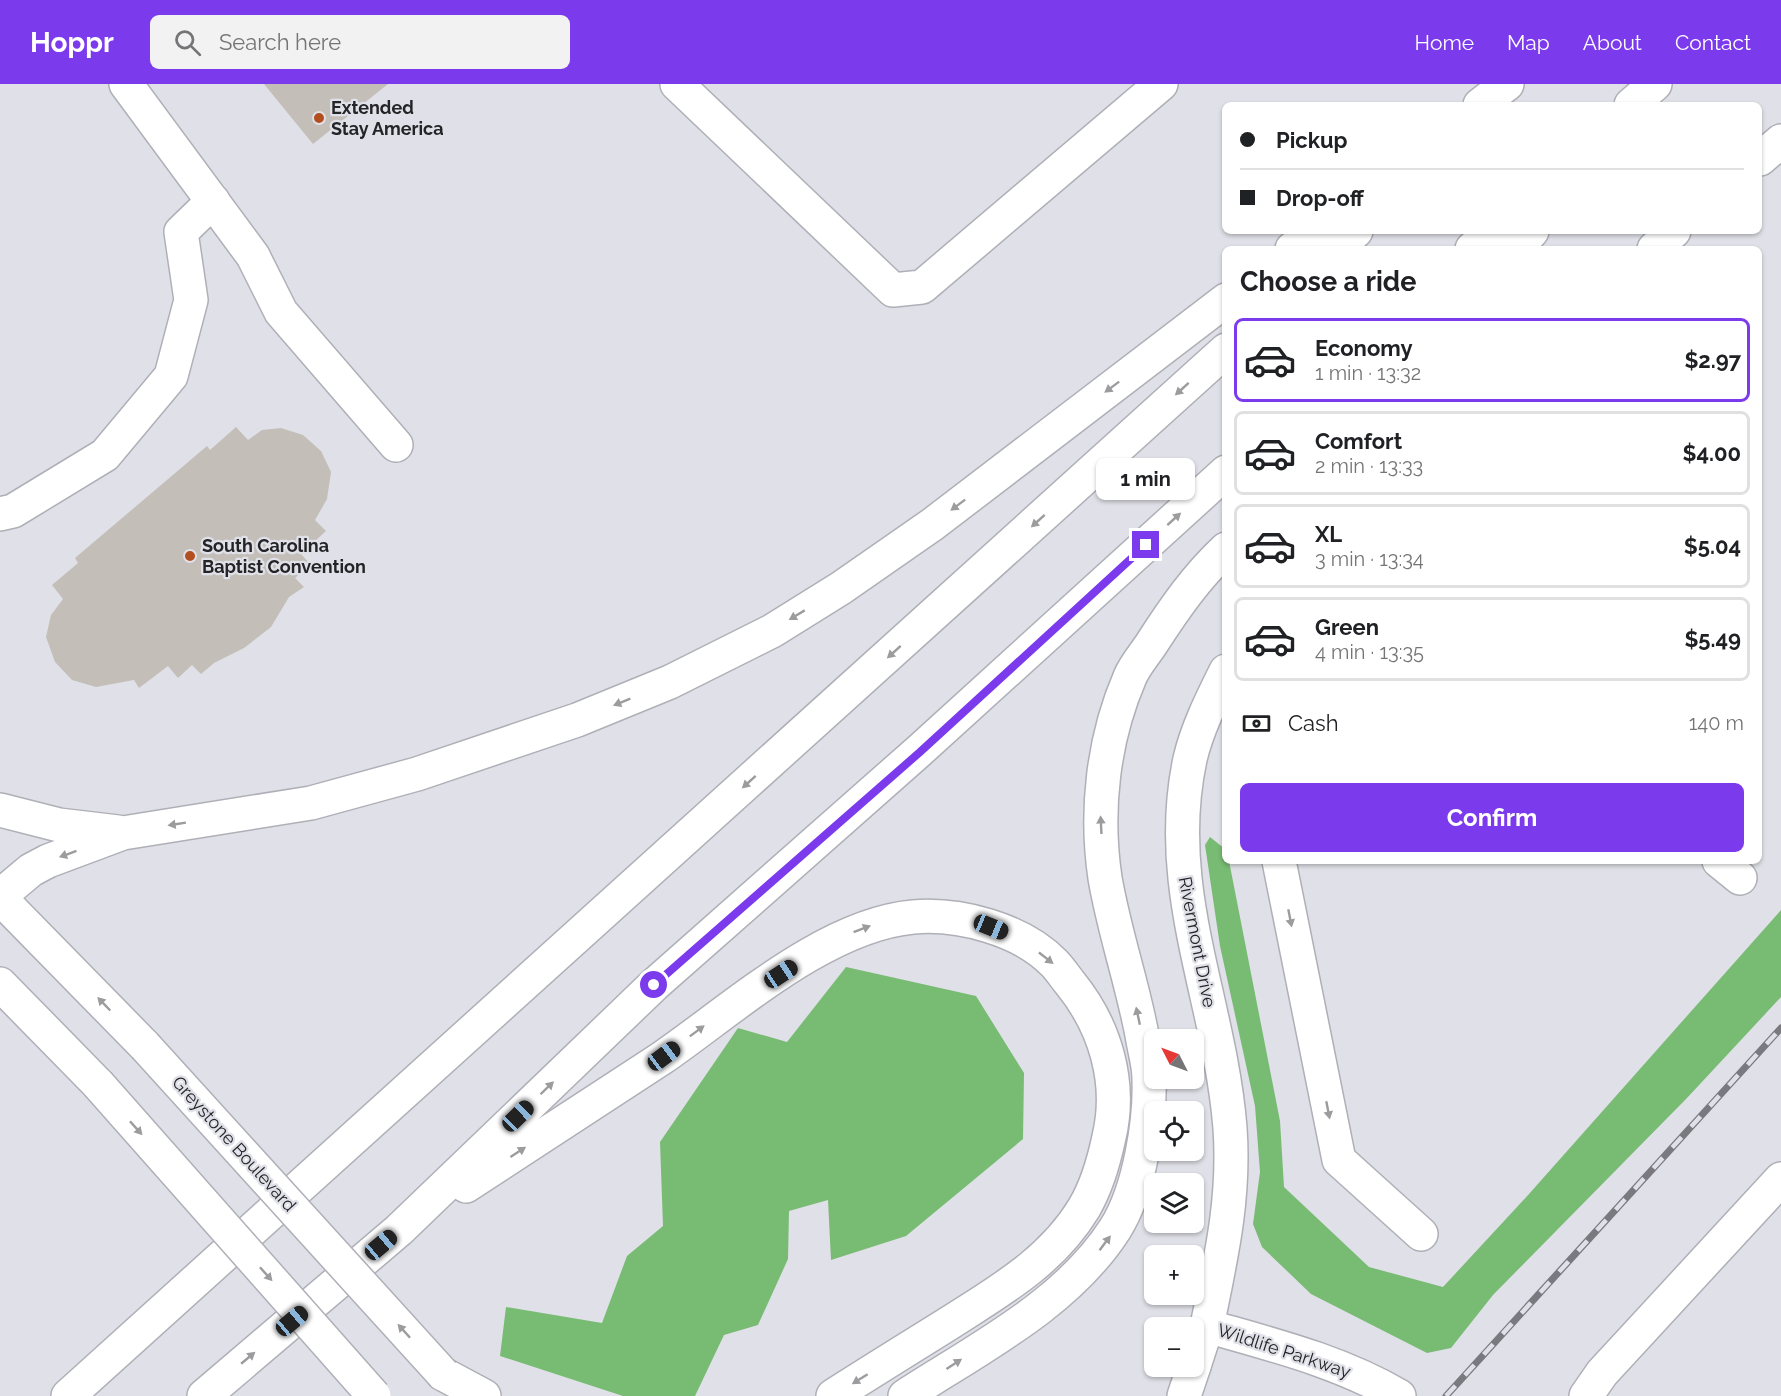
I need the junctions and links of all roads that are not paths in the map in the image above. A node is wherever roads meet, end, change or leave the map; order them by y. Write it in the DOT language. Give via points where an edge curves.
graph roads {
  1 [pos="126,84"];
  2 [pos="677,84"];
  3 [pos="1161,84"];
  4 [pos="1507,84"];
  5 [pos="1517,84"];
  6 [pos="1655,84"];
  7 [pos="1663,84"];
  8 [pos="1484,102"];
  9 [pos="1497,102"];
  10 [pos="1634,102"];
  11 [pos="1648,102"];
  12 [pos="1781,141"];
  13 [pos="1762,157"];
  14 [pos="213,201"];
  15 [pos="1312,234"];
  16 [pos="1353,234"];
  17 [pos="1489,234"];
  18 [pos="1529,234"];
  19 [pos="1671,234"];
  20 [pos="1296,246"];
  21 [pos="1339,246"];
  22 [pos="1475,246"];
  23 [pos="1519,246"];
  24 [pos="1657,246"];
  25 [pos="1222,303"];
  26 [pos="1222,354"];
  27 [pos="396,445"];
  28 [pos="1222,476"];
  29 [pos="0,514"];
  30 [pos="1222,553"];
  31 [pos="1222,689"];
  32 [pos="1217,712"];
  33 [pos="0,810"];
  34 [pos="123,833"];
  35 [pos="1280,864"];
  36 [pos="0,897"];
  37 [pos="0,984"];
  38 [pos="1781,1179"];
  39 [pos="399,1230"];
  40 [pos="1421,1234"];
  41 [pos="1208,1326"];
  42 [pos="1204,1337"];
  43 [pos="1190,1377"];
  44 [pos="453,1385"];
  45 [pos="1602,1388"];
  46 [pos="68,1396"];
  47 [pos="204,1396"];
  48 [pos="374,1396"];
  49 [pos="484,1396"];
  50 [pos="833,1396"];
  51 [pos="905,1396"];
  52 [pos="1184,1396"];
  53 [pos="1399,1396"];
  1 -- 14 [label="main road"];
  2 -- 3 [label="main road" via="893,290 922,287"];
  4 -- 8 [label="main road"];
  5 -- 9 [label="main road"];
  6 -- 10 [label="main road"];
  7 -- 11 [label="main road"];
  12 -- 13 [label="main road"];
  14 -- 27 [label="main road" via="253,256 281,312"];
  14 -- 29 [label="main road" via="181,232 191,300 171,376 105,455 13,511"];
  15 -- 20 [label="main road"];
  16 -- 21 [label="main road"];
  17 -- 22 [label="main road"];
  18 -- 23 [label="main road"];
  19 -- 24 [label="main road"];
  25 -- 34 [label="main road, one-way" via="933,524 841,588 772,631 670,682 578,720 417,774 311,803"];
  26 -- 46 [label="main road, one-way"];
  39 -- 28 [label="main road, one-way" via="654,985 920,752"];
  51 -- 30 [label="main road, one-way" via="1009,1329 1087,1266 1116,1227 1137,1180 1149,1122 1149,1077 1106,878 1100,818 1106,758 1131,675 1176,604"];
  31 -- 32 [label="main road, Rivermont Drive"];
  32 -- 41 [label="main road, Rivermont Drive" via="1191,758 1182,810 1186,897 1230,1127 1229,1216"];
  33 -- 34 [label="main road" via="59,825"];
  34 -- 36 [label="main road, one-way" via="39,866"];
  35 -- 40 [label="main road, one-way" via="1339,1160"];
  44 -- 36 [label="main road, Greystone Boulevard, one-way, bridge" via="145,1046"];
  37 -- 48 [label="main road, one-way, bridge" via="98,1084"];
  38 -- 45 [label="main road"];
  47 -- 39 [label="main road, one-way"];
  39 -- 50 [label="main road, one-way" via="833,940 871,925 913,917 952,918 991,927 1022,940 1052,962 1080,996 1102,1037 1114,1082 1114,1116 1102,1167 1084,1208 1054,1248 1023,1276"];
  41 -- 42 [label="main road, Wildlife Parkway"];
  41 -- 53 [label="main road, Wildlife Parkway" via="1321,1360"];
  43 -- 52 [label="main road, Wildlife Parkway"];
  44 -- 49 [label="main road, Greystone Boulevard"];
}
